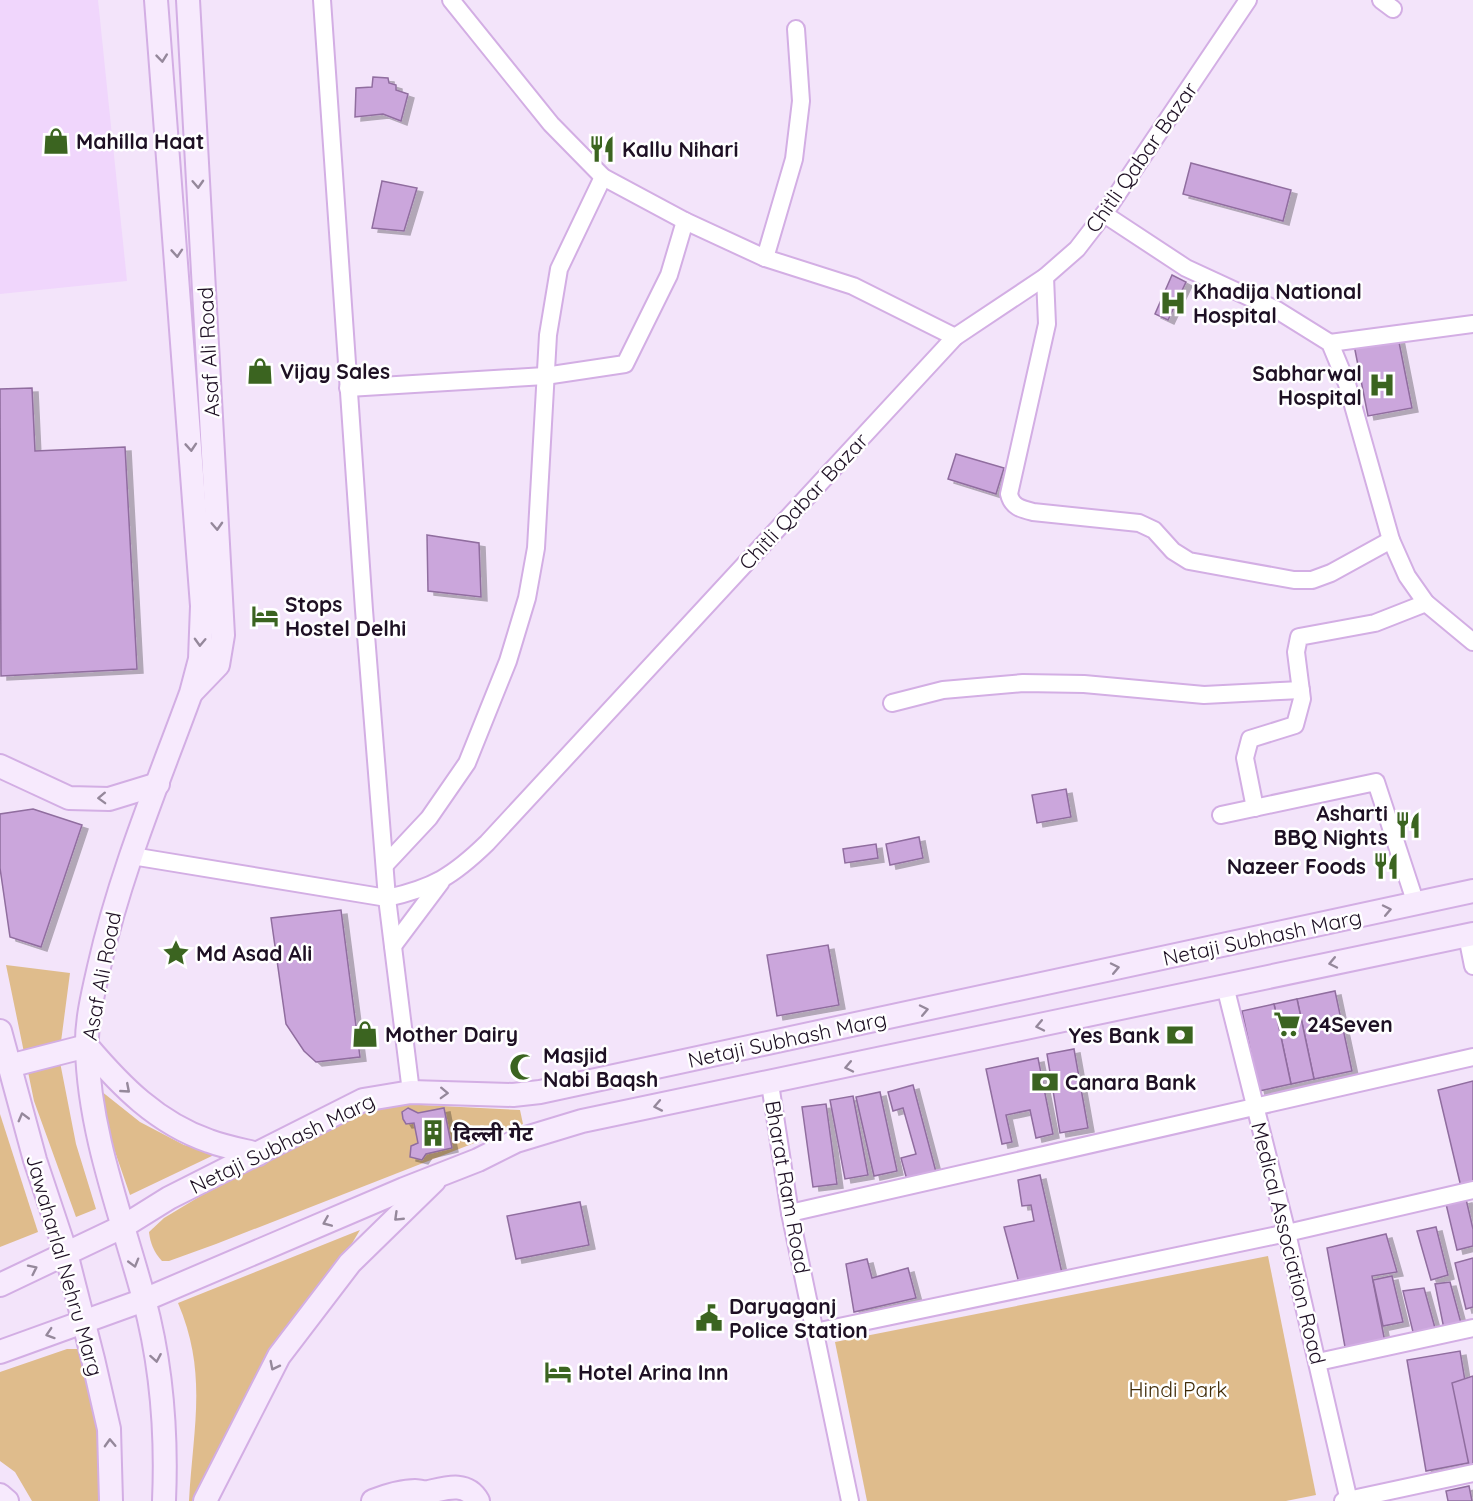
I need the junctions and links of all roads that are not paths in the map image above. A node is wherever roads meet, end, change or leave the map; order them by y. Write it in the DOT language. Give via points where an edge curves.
graph roads {
  1 [pos="156,0"];
  2 [pos="188,0"];
  3 [pos="322,0"];
  4 [pos="451,0"];
  5 [pos="1248,0"];
  6 [pos="796,29"];
  7 [pos="603,177"];
  8 [pos="1104,214"];
  9 [pos="685,221"];
  10 [pos="765,258"];
  11 [pos="1045,277"];
  12 [pos="1473,324"];
  13 [pos="955,337"];
  14 [pos="1330,343"];
  15 [pos="545,376"];
  16 [pos="348,388"];
  17 [pos="1391,540"];
  18 [pos="1426,603"];
  19 [pos="1473,642"];
  20 [pos="1301,690"];
  21 [pos="191,693"];
  22 [pos="892,703"];
  23 [pos="0,766"];
  24 [pos="158,784"];
  25 [pos="1255,808"];
  26 [pos="1221,815"];
  27 [pos="132,856"];
  28 [pos="385,865"];
  29 [pos="441,881"];
  30 [pos="1473,891"];
  31 [pos="387,898"];
  32 [pos="1416,904"];
  33 [pos="1470,935"];
  34 [pos="393,946"];
  35 [pos="1473,966"];
  36 [pos="1225,986"];
  37 [pos="0,1031"];
  38 [pos="87,1046"];
  39 [pos="1473,1057"];
  40 [pos="9,1066"];
  41 [pos="770,1084"];
  42 [pos="411,1092"];
  43 [pos="1256,1106"];
  44 [pos="258,1154"];
  45 [pos="440,1176"];
  46 [pos="1473,1190"];
  47 [pos="790,1213"];
  48 [pos="124,1226"];
  49 [pos="1287,1233"];
  50 [pos="66,1252"];
  51 [pos="0,1285"];
  52 [pos="144,1300"];
  53 [pos="83,1323"];
  54 [pos="1473,1328"];
  55 [pos="815,1332"];
  56 [pos="0,1352"];
  57 [pos="1318,1362"];
  58 [pos="1473,1473"];
  59 [pos="0,1495"];
  60 [pos="422,1497"];
  61 [pos="7,1501"];
  62 [pos="111,1501"];
  63 [pos="164,1501"];
  64 [pos="206,1501"];
  65 [pos="374,1501"];
  66 [pos="478,1501"];
  67 [pos="850,1501"];
  68 [pos="1347,1501"];
  1 -- 21 [label="main road, Asaf Ali Road, one-way" via="202,606 200,659"];
  2 -- 21 [label="main road, Asaf Ali Road, one-way" via="223,635 218,665"];
  3 -- 16 [label="street"];
  4 -- 7 [label="street" via="551,124"];
  5 -- 8 [label="street, Chitli Qabar Bazar"];
  6 -- 10 [label="street" via="801,101 794,159"];
  7 -- 9 [label="street"];
  7 -- 15 [label="street" via="559,269"];
  8 -- 11 [label="street, Chitli Qabar Bazar" via="1077,249"];
  8 -- 14 [label="street" via="1186,268 1277,310"];
  9 -- 10 [label="street"];
  9 -- 15 [label="street" via="669,275 625,363"];
  10 -- 13 [label="street" via="853,286"];
  11 -- 13 [label="street, Chitli Qabar Bazar"];
  11 -- 17 [label="street" via="1047,324 1009,494 1017,508 1140,523 1154,530 1173,551 1189,561 1294,580 1312,580 1331,573"];
  12 -- 14 [label="street"];
  13 -- 29 [label="street, Chitli Qabar Bazar" via="487,843"];
  14 -- 17 [label="street" via="1347,384"];
  15 -- 16 [label="street"];
  15 -- 28 [label="street" via="536,548 527,598 508,661 467,763 429,818"];
  16 -- 28 [label="street"];
  17 -- 18 [label="street" via="1407,576"];
  18 -- 19 [label="street"];
  18 -- 20 [label="street" via="1375,623 1299,637 1296,652"];
  20 -- 22 [label="street" via="1204,695 1023,682 943,690"];
  20 -- 25 [label="street" via="1295,725 1250,739 1245,758"];
  21 -- 24 [label="main road, Asaf Ali Road"];
  24 -- 23 [label="main road, one-way" via="109,799 69,798"];
  24 -- 27 [label="main road, Asaf Ali Road"];
  25 -- 26 [label="street"];
  25 -- 32 [label="street" via="1376,782"];
  27 -- 31 [label="street, Chitli Qabar Bazar"];
  27 -- 38 [label="main road, Asaf Ali Road" via="110,918 94,987"];
  28 -- 31 [label="street"];
  29 -- 31 [label="street, Chitli Qabar Bazar"];
  29 -- 34 [label="street"];
  30 -- 32 [label="main road, Netaji Subhash Marg"];
  31 -- 34 [label="street"];
  42 -- 32 [label="main road, Netaji Subhash Marg, one-way" via="540,1092"];
  33 -- 35 [label="street"];
  33 -- 36 [label="main road, Netaji Subhash Marg, one-way"];
  34 -- 42 [label="street"];
  36 -- 41 [label="main road, Netaji Subhash Marg, one-way"];
  36 -- 43 [label="street, Medical Association Road"];
  37 -- 40 [label="main road, Jawaharlal Nehru Marg"];
  38 -- 40 [label="main road"];
  38 -- 44 [label="main road, one-way" via="120,1086 161,1118 208,1141"];
  38 -- 48 [label="main road, Asaf Ali Road" via="91,1102"];
  39 -- 43 [label="street"];
  50 -- 40 [label="main road, Jawaharlal Nehru Marg, one-way"];
  41 -- 45 [label="main road, Netaji Subhash Marg, one-way" via="582,1122 516,1141"];
  41 -- 47 [label="street, Bharat Ram Road"];
  42 -- 44 [label="main road, Netaji Subhash Marg" via="363,1100"];
  43 -- 47 [label="street"];
  43 -- 49 [label="street, Medical Association Road"];
  44 -- 48 [label="main road, Netaji Subhash Marg" via="169,1198"];
  45 -- 52 [label="main road, Netaji Subhash Marg, one-way"];
  45 -- 64 [label="main road, one-way" via="350,1263 279,1356"];
  46 -- 49 [label="street"];
  47 -- 55 [label="street, Bharat Ram Road"];
  48 -- 50 [label="main road, Netaji Subhash Marg"];
  48 -- 52 [label="main road, Asaf Ali Road, one-way"];
  49 -- 55 [label="street"];
  49 -- 57 [label="street, Medical Association Road"];
  51 -- 50 [label="main road, Netaji Subhash Marg, one-way"];
  50 -- 53 [label="main road, Jawaharlal Nehru Marg"];
  52 -- 53 [label="main road, Netaji Subhash Marg"];
  52 -- 63 [label="main road, one-way" via="163,1396"];
  53 -- 56 [label="main road, Netaji Subhash Marg, one-way"];
  62 -- 53 [label="main road, Jawaharlal Nehru Marg, one-way" via="110,1429"];
  54 -- 57 [label="street"];
  55 -- 67 [label="street, Bharat Ram Road"];
  57 -- 68 [label="street, Medical Association Road"];
  58 -- 68 [label="street"];
  59 -- 61 [label="main road"];
  60 -- 65 [label="main road" via="394,1494"];
  60 -- 66 [label="main road" via="441,1487 455,1486 475,1494"];
}
